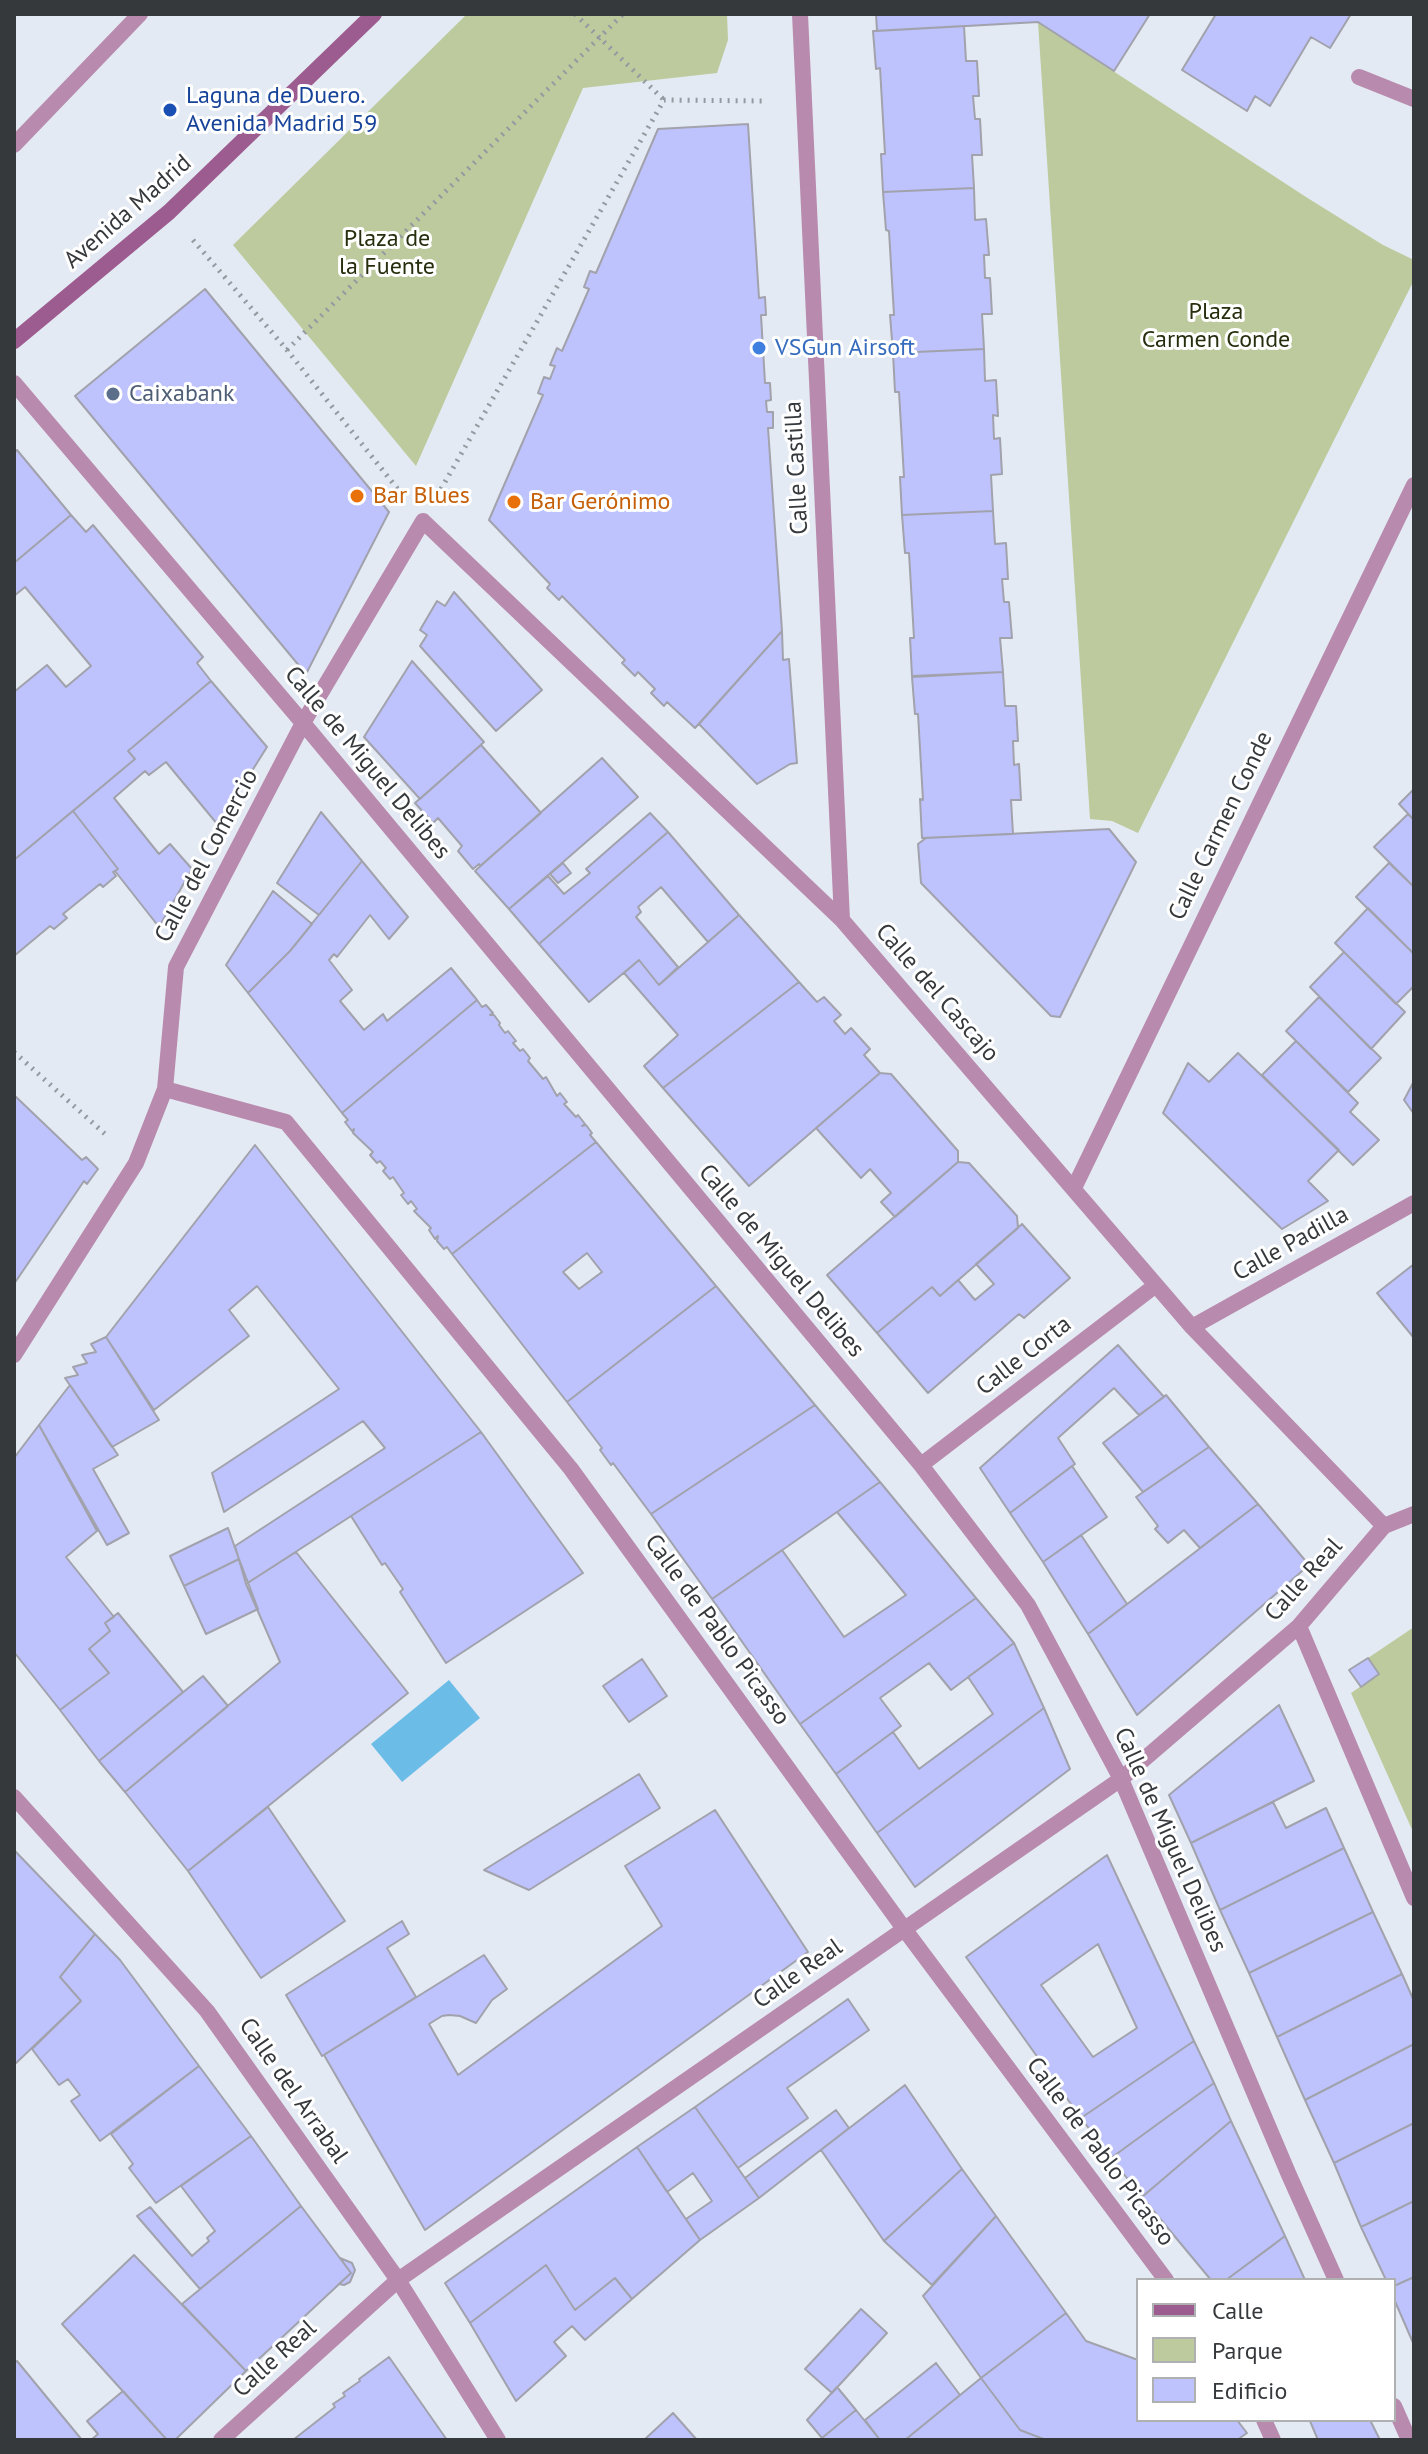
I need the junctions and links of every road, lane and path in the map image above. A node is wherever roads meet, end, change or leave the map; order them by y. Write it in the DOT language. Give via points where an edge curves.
graph roads {
  1 [pos="140,14"];
  2 [pos="374,14"];
  3 [pos="575,14"];
  4 [pos="623,14"];
  5 [pos="800,14"];
  6 [pos="598,37"];
  7 [pos="1359,77"];
  8 [pos="1414,99"];
  9 [pos="664,100"];
  10 [pos="804,101"];
  11 [pos="14,145"];
  12 [pos="169,212"];
  13 [pos="14,341"];
  14 [pos="287,350"];
  15 [pos="14,383"];
  16 [pos="1414,485"];
  17 [pos="423,521"];
  18 [pos="303,723"];
  19 [pos="842,920"];
  20 [pos="14,1052"];
  21 [pos="165,1089"];
  22 [pos="136,1163"];
  23 [pos="1074,1188"];
  24 [pos="1414,1203"];
  25 [pos="1156,1285"];
  26 [pos="1192,1327"];
  27 [pos="14,1355"];
  28 [pos="921,1465"];
  29 [pos="1414,1514"];
  30 [pos="1384,1526"];
  31 [pos="1299,1626"];
  32 [pos="1121,1779"];
  33 [pos="14,1797"];
  34 [pos="1414,1898"];
  35 [pos="905,1930"];
  36 [pos="1165,2278"];
  37 [pos="1335,2278"];
  38 [pos="398,2280"];
  39 [pos="1396,2411"];
  40 [pos="221,2440"];
  41 [pos="498,2440"];
  42 [pos="1409,2440"];
  1 -- 11 [label="street"];
  2 -- 12 [label="main road, Avenida Madrid"];
  3 -- 6 [label="path"];
  4 -- 6 [label="path"];
  5 -- 10 [label="street, Calle Castilla"];
  6 -- 9 [label="path"];
  6 -- 14 [label="path"];
  7 -- 8 [label="street"];
  9 -- 10 [label="path"];
  9 -- 17 [label="path"];
  10 -- 19 [label="street, Calle Castilla"];
  12 -- 13 [label="main road, Avenida Madrid"];
  12 -- 14 [label="path"];
  14 -- 17 [label="path"];
  15 -- 18 [label="street, Calle de Miguel Delibes"];
  16 -- 23 [label="street, Calle Carmen Conde"];
  17 -- 18 [label="street, Calle del Comercio"];
  17 -- 19 [label="street, Calle del Cascajo"];
  18 -- 21 [label="street, Calle del Comercio" via="176,967"];
  18 -- 28 [label="street, Calle de Miguel Delibes"];
  19 -- 23 [label="street, Calle del Cascajo"];
  20 -- 22 [label="path"];
  21 -- 22 [label="street, Calle del Comercio"];
  21 -- 35 [label="street, Calle de Pablo Picasso" via="286,1122 571,1469"];
  22 -- 27 [label="street, Calle del Comercio"];
  23 -- 25 [label="street, Calle del Cascajo"];
  24 -- 26 [label="street, Calle Padilla"];
  25 -- 26 [label="street, Calle del Cascajo"];
  25 -- 28 [label="street, Calle Corta"];
  26 -- 30 [label="street, Calle del Cascajo"];
  28 -- 32 [label="street, Calle de Miguel Delibes" via="1028,1605"];
  29 -- 30 [label="street"];
  30 -- 31 [label="street, Calle Real"];
  31 -- 32 [label="street, Calle Real"];
  31 -- 34 [label="street"];
  32 -- 35 [label="street, Calle Real"];
  32 -- 37 [label="street, Calle de Miguel Delibes"];
  33 -- 38 [label="street, Calle del Arrabal" via="207,2011"];
  35 -- 36 [label="street, Calle de Pablo Picasso"];
  35 -- 38 [label="street, Calle Real"];
  38 -- 40 [label="street, Calle Real"];
  38 -- 41 [label="street, Calle del Arrabal"];
  39 -- 42 [label="street"];
}
